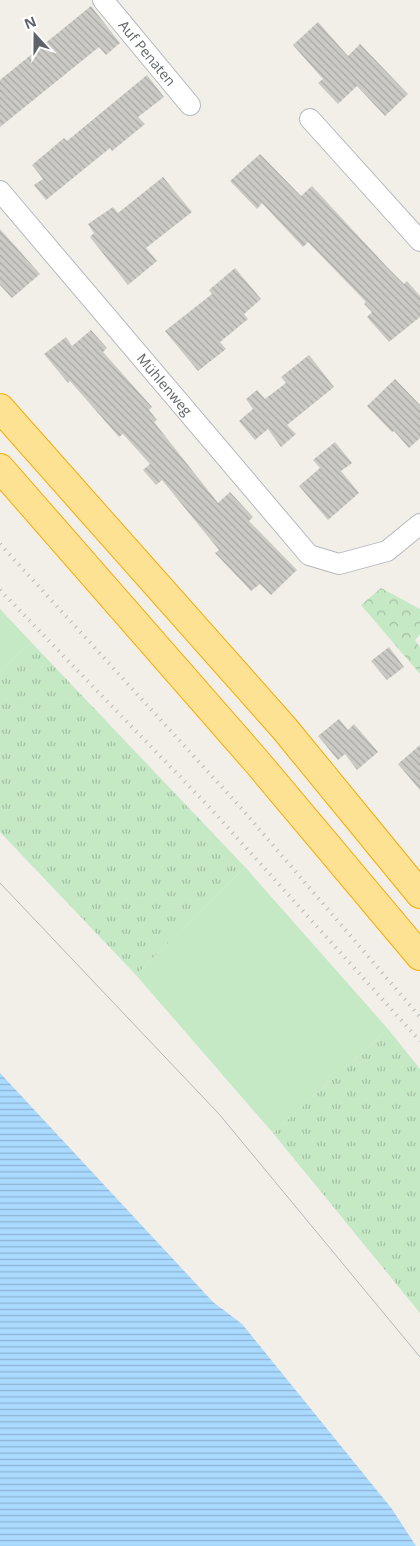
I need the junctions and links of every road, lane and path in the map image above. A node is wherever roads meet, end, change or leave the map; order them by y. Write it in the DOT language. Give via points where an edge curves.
graph roads {
  1 [pos="103,0"];
  2 [pos="190,105"];
  3 [pos="310,119"];
  4 [pos="0,191"];
  5 [pos="420,241"];
  6 [pos="0,408"];
  7 [pos="0,468"];
  8 [pos="420,524"];
  9 [pos="420,894"];
  10 [pos="420,956"];
  1 -- 2 [label="street, Auf Penaten"];
  3 -- 5 [label="street"];
  4 -- 8 [label="street, Mühlenweg" via="309,556 339,564 387,551"];
  6 -- 9 [label="highway" via="284,728"];
  7 -- 10 [label="highway" via="257,762"];
}
